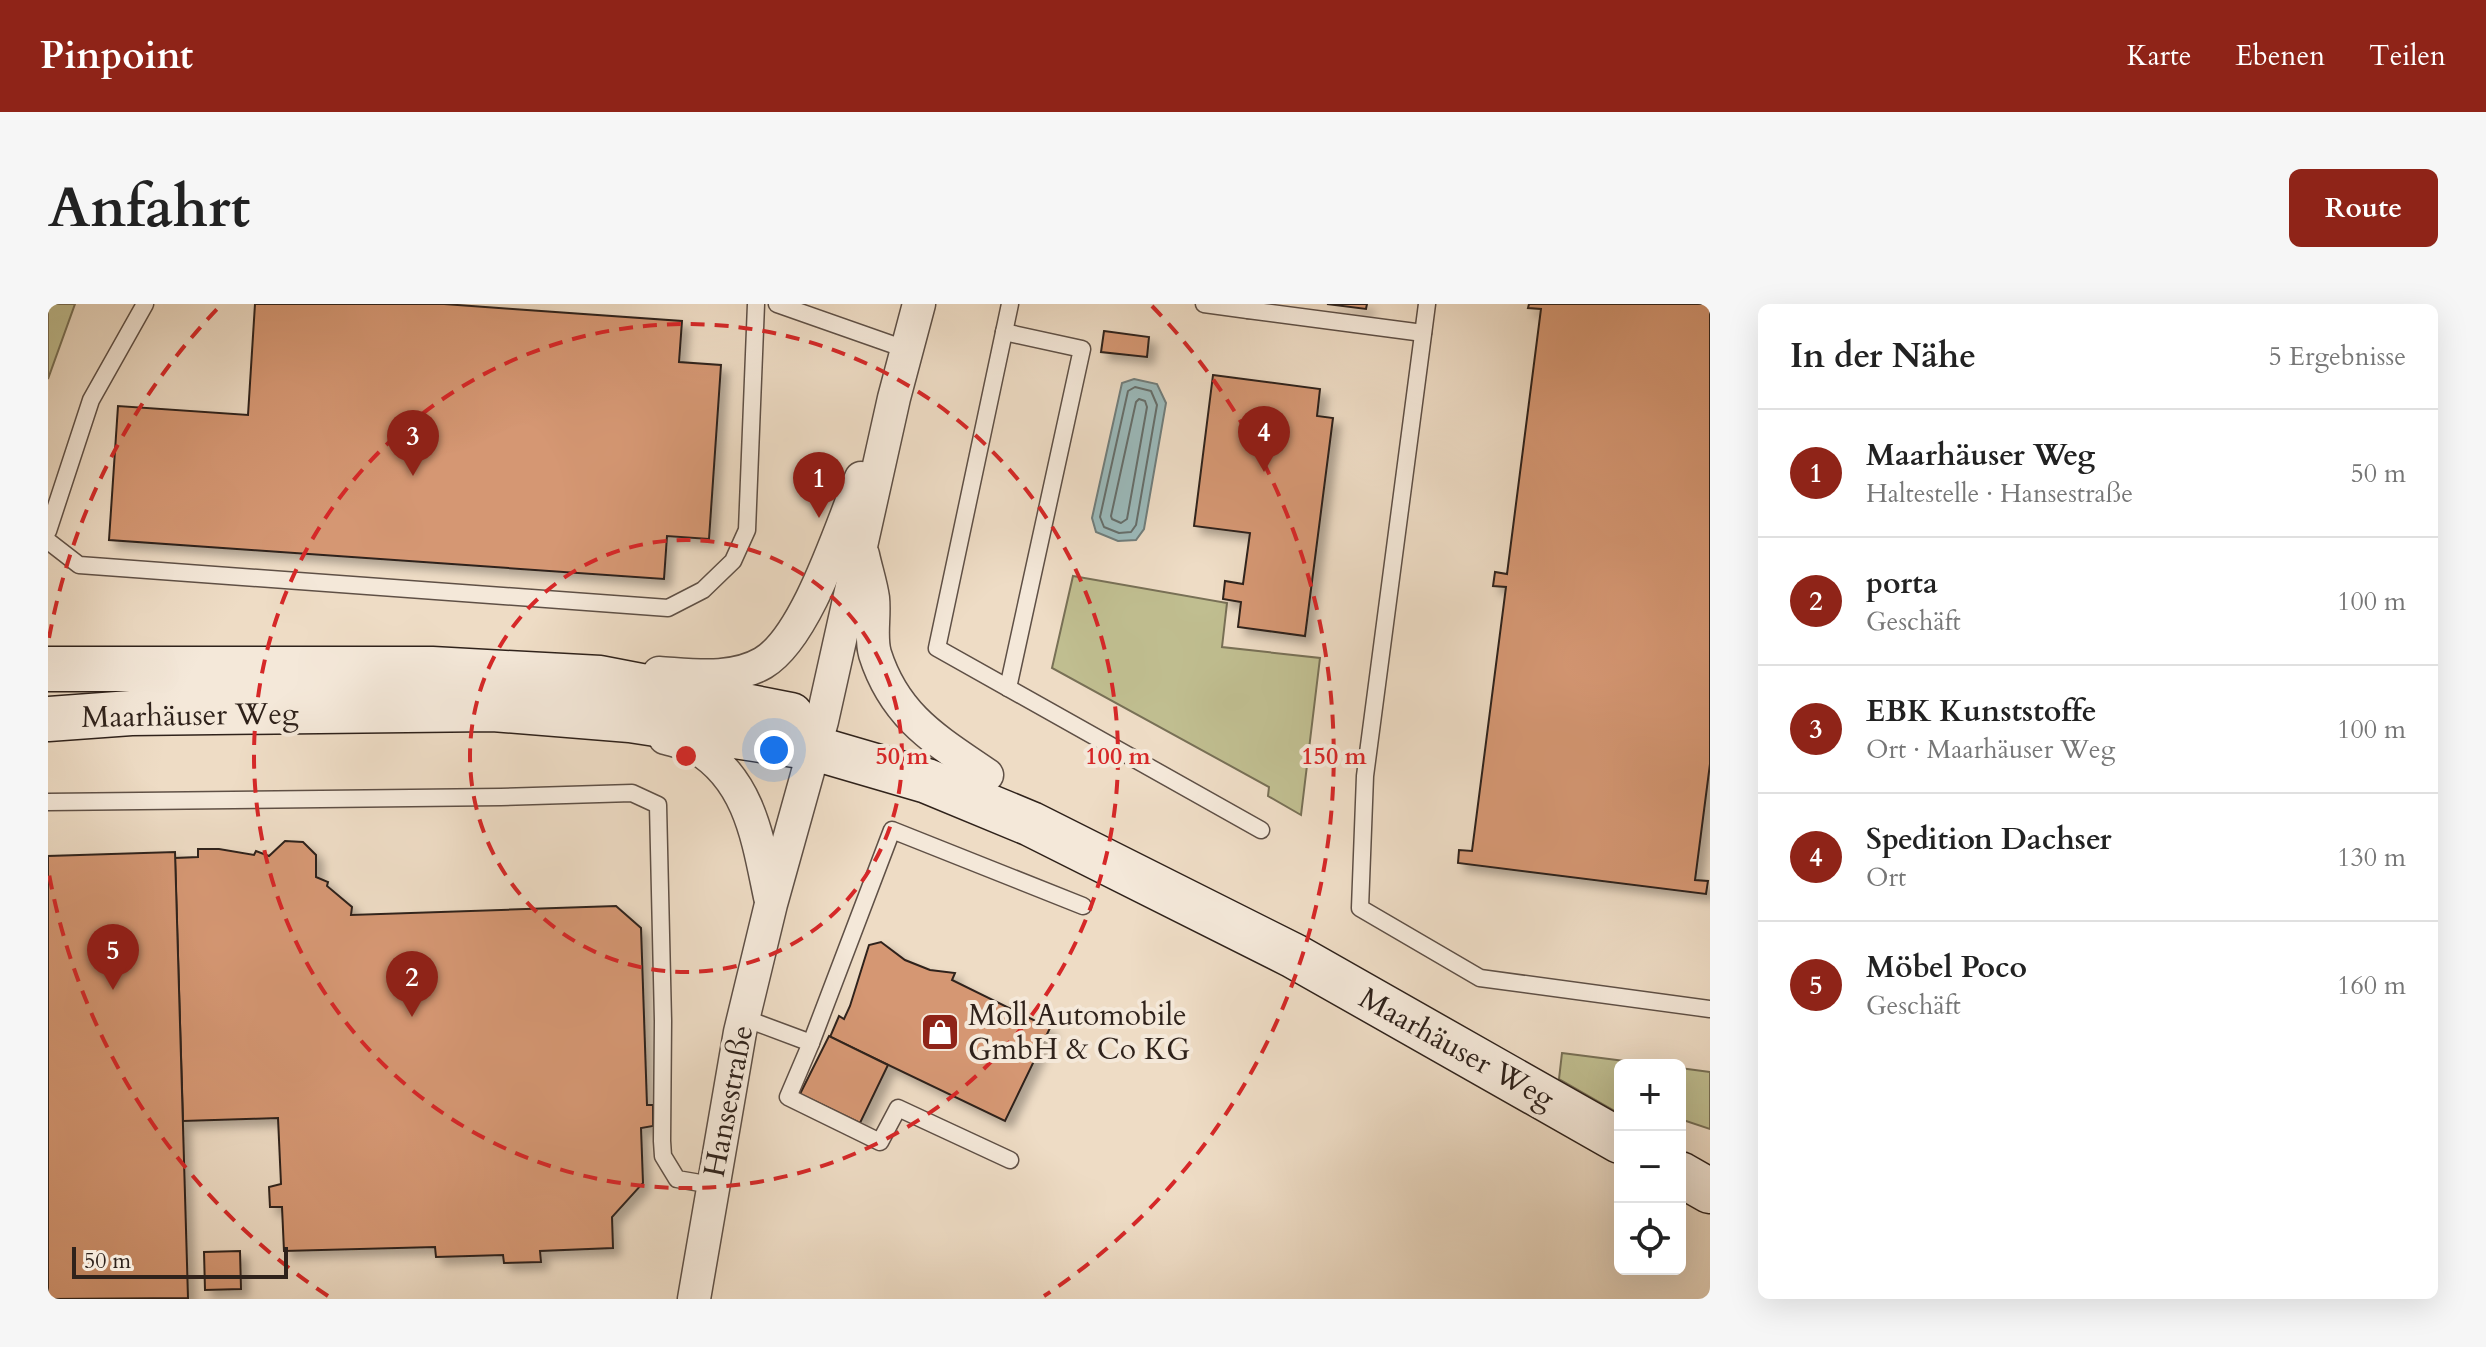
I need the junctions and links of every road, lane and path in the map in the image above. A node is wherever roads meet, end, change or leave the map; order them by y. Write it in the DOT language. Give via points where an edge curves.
graph roads {
  1 [pos="145,304"];
  2 [pos="756,304"];
  3 [pos="777,304"];
  4 [pos="919,304"];
  5 [pos="1010,304"];
  6 [pos="1204,304"];
  7 [pos="1427,304"];
  8 [pos="1248,307"];
  9 [pos="1004,332"];
  10 [pos="1423,333"];
  11 [pos="908,350"];
  12 [pos="894,398"];
  13 [pos="48,531"];
  14 [pos="48,541"];
  15 [pos="861,548"];
  16 [pos="48,669"];
  17 [pos="600,678"];
  18 [pos="1008,688"];
  19 [pos="48,719"];
  20 [pos="630,720"];
  21 [pos="818,734"];
  22 [pos="987,775"];
  23 [pos="48,802"];
  24 [pos="1261,830"];
  25 [pos="771,904"];
  26 [pos="1083,906"];
  27 [pos="1294,956"];
  28 [pos="1710,1009"];
  29 [pos="744,1018"];
  30 [pos="811,1043"];
  31 [pos="1614,1138"];
  32 [pos="1010,1160"];
  33 [pos="1686,1177"];
  34 [pos="712,1185"];
  35 [pos="1710,1191"];
  36 [pos="694,1299"];
  1 -- 13 [label="lane" via="91,400"];
  2 -- 14 [label="lane" via="747,530 733,561 703,590 668,608 79,565"];
  3 -- 11 [label="lane"];
  4 -- 11 [label="street, Hansestraße"];
  5 -- 9 [label="lane"];
  6 -- 8 [label="lane"];
  7 -- 10 [label="lane"];
  8 -- 10 [label="lane"];
  9 -- 18 [label="lane" via="937,648"];
  9 -- 18 [label="lane" via="1082,349"];
  10 -- 28 [label="lane" via="1365,776 1360,908 1480,978"];
  11 -- 12 [label="street, Hansestraße"];
  12 -- 15 [label="street, Hansestraße"];
  12 -- 17 [label="street, Hansestraße" via="792,637 764,662 738,672"];
  15 -- 21 [label="street, Hansestraße"];
  15 -- 22 [label="street, Hansestraße" via="873,596 874,652 895,698 930,736"];
  16 -- 17 [label="main road, Maarhäuser Weg" via="432,669"];
  17 -- 21 [label="main road, Maarhäuser Weg"];
  18 -- 24 [label="lane"];
  19 -- 20 [label="main road, Maarhäuser Weg" via="131,713 493,709"];
  20 -- 21 [label="main road, Maarhäuser Weg"];
  20 -- 25 [label="street, Hansestraße" via="692,745 736,783 758,842"];
  21 -- 22 [label="main road, Maarhäuser Weg" via="890,739"];
  21 -- 25 [label="street, Hansestraße"];
  21 -- 27 [label="main road, Maarhäuser Weg" via="1031,824"];
  22 -- 27 [label="main road, Maarhäuser Weg" via="1077,817 1157,863"];
  23 -- 34 [label="lane" via="632,793 658,805 663,1156 677,1179"];
  25 -- 29 [label="street, Hansestraße"];
  26 -- 30 [label="lane" via="892,830"];
  27 -- 31 [label="main road, Maarhäuser Weg"];
  29 -- 30 [label="lane"];
  29 -- 34 [label="street, Hansestraße"];
  30 -- 32 [label="lane" via="788,1097 880,1142 898,1108"];
  33 -- 35 [label="main road"];
  34 -- 36 [label="street, Hansestraße"];
}
